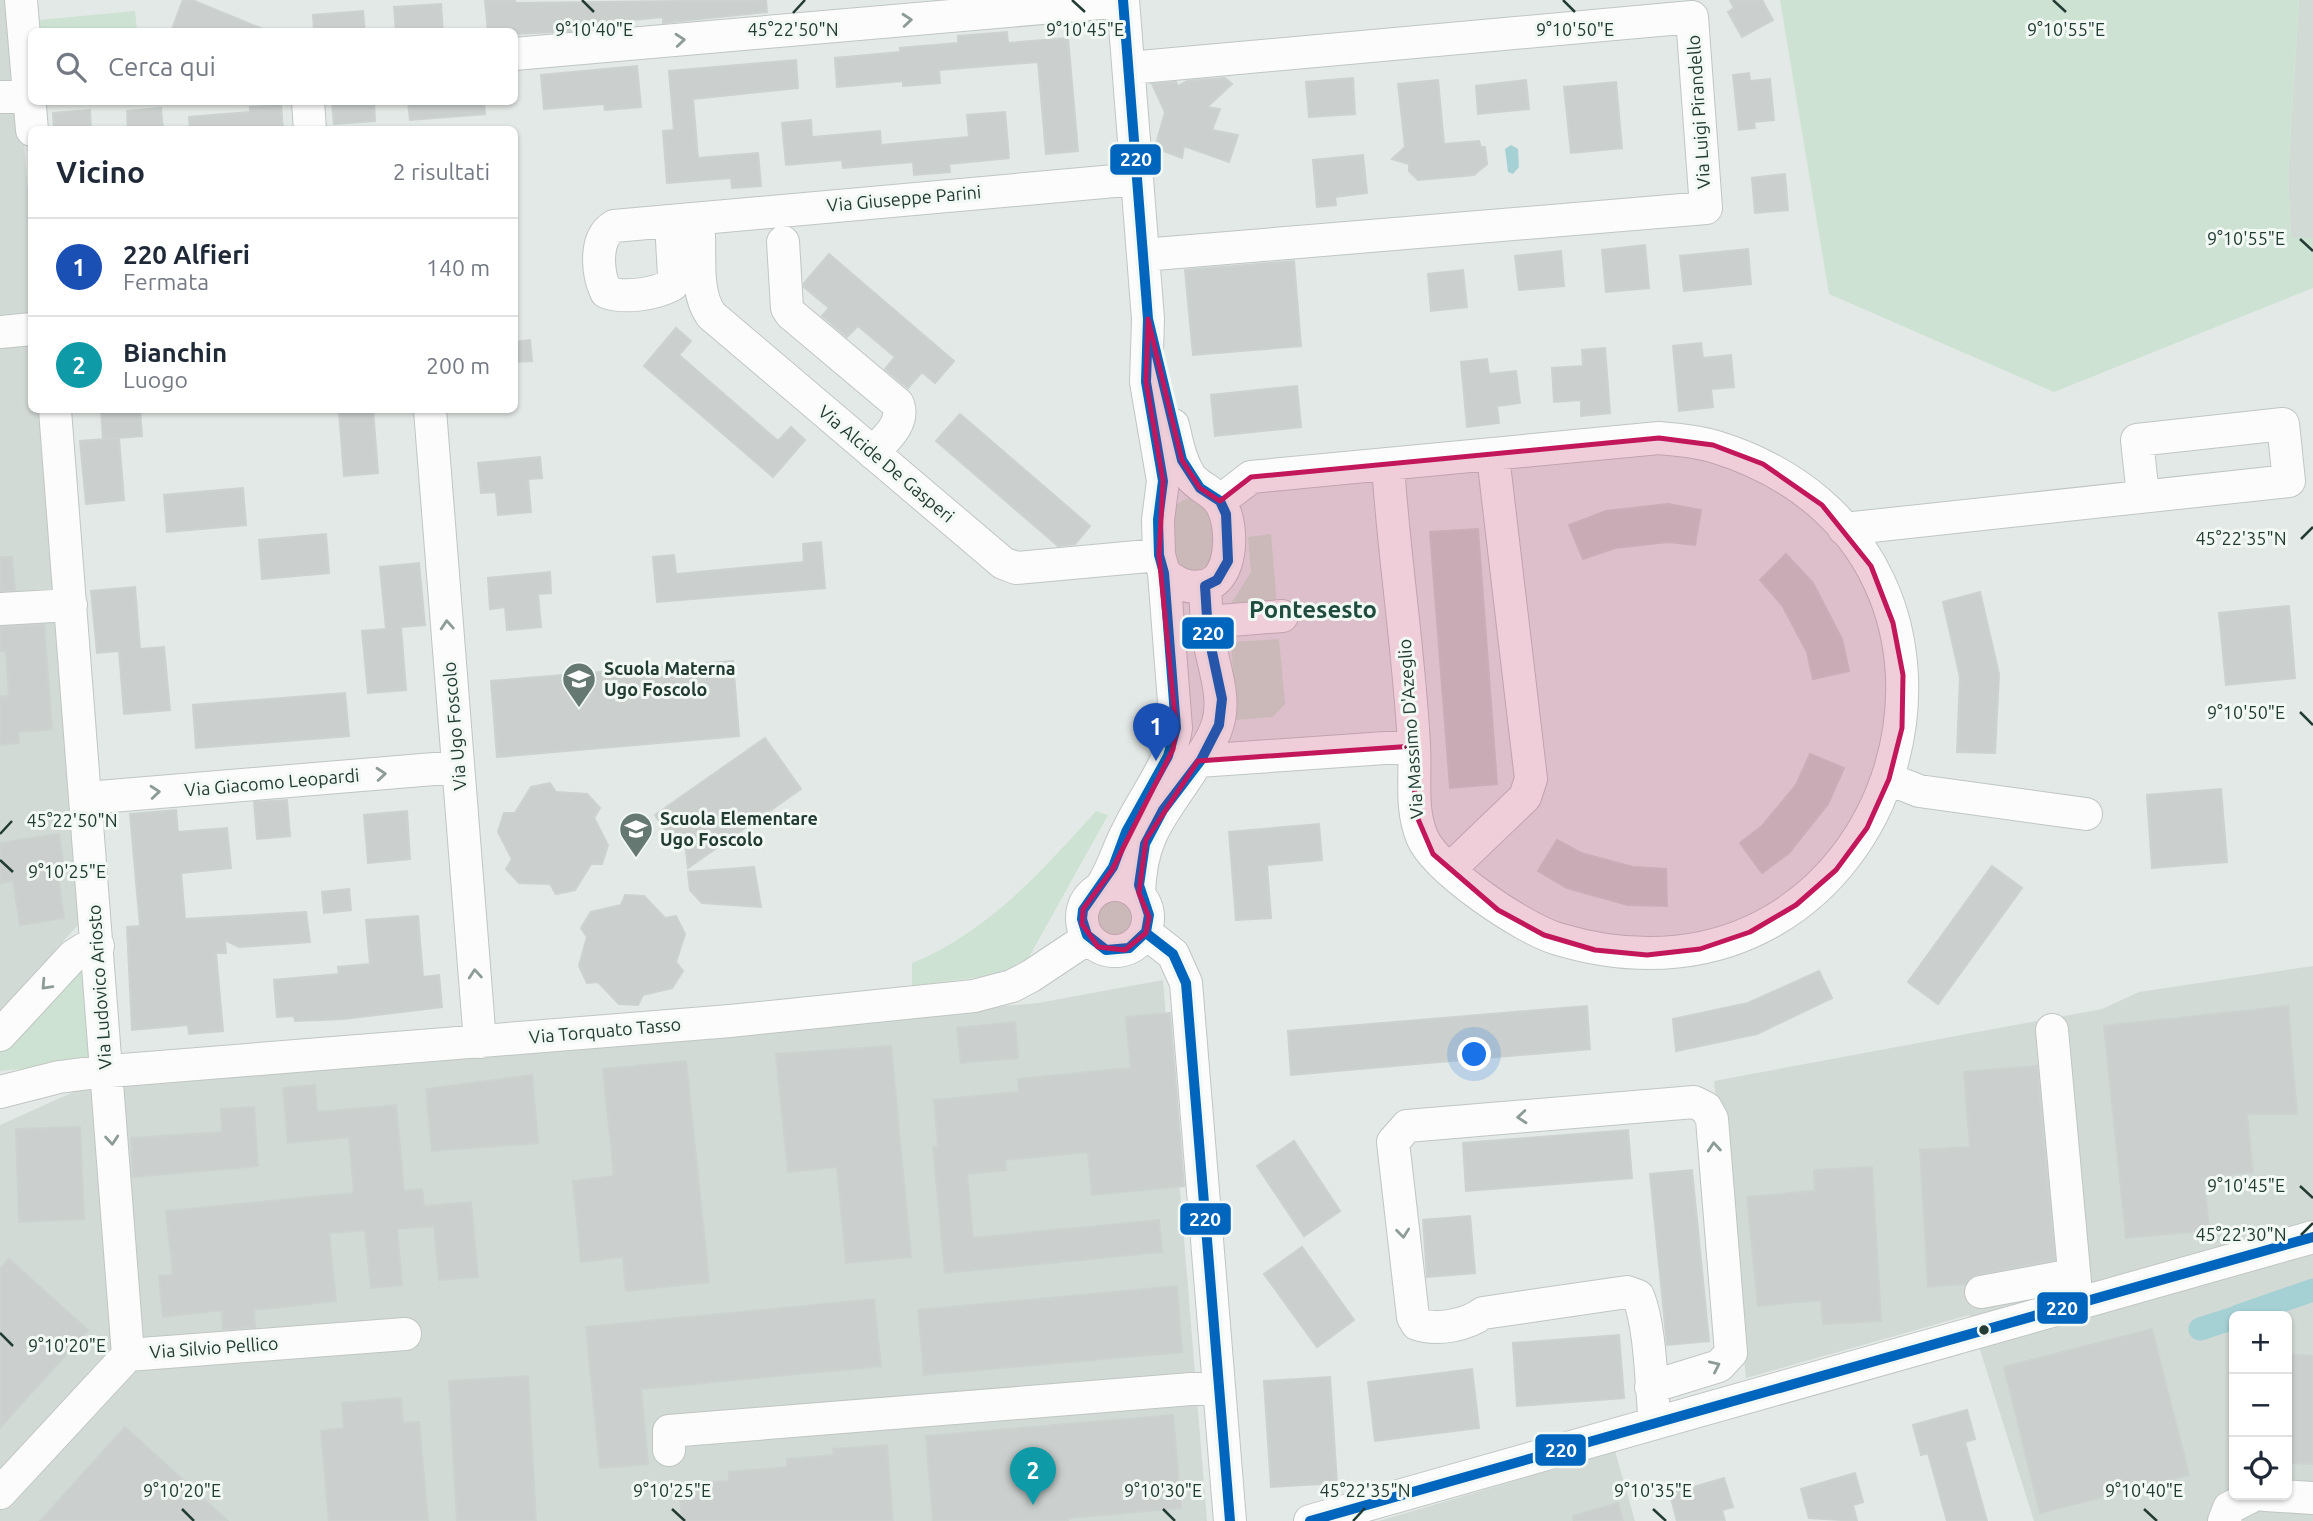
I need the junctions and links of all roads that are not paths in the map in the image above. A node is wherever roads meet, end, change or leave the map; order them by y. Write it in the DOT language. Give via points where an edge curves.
graph roads {
  1 [pos="21,0"];
  2 [pos="1123,1"];
  3 [pos="518,54"];
  4 [pos="1129,68"];
  5 [pos="20,96"];
  6 [pos="308,105"];
  7 [pos="31,126"];
  8 [pos="310,126"];
  9 [pos="1137,179"];
  10 [pos="671,222"];
  11 [pos="699,236"];
  12 [pos="783,243"];
  13 [pos="1143,255"];
  14 [pos="1148,319"];
  15 [pos="28,329"];
  16 [pos="0,332"];
  17 [pos="55,413"];
  18 [pos="430,413"];
  19 [pos="873,453"];
  20 [pos="1493,456"];
  21 [pos="1388,465"];
  22 [pos="1210,494"];
  23 [pos="2143,496"];
  24 [pos="1163,499"];
  25 [pos="1844,529"];
  26 [pos="1161,564"];
  27 [pos="1205,586"];
  28 [pos="71,605"];
  29 [pos="0,609"];
  30 [pos="1282,616"];
  31 [pos="1208,630"];
  32 [pos="1414,746"];
  33 [pos="1198,761"];
  34 [pos="458,767"];
  35 [pos="1889,779"];
  36 [pos="87,798"];
  37 [pos="2086,814"];
  38 [pos="1450,869"];
  39 [pos="1101,887"];
  40 [pos="1139,894"];
  41 [pos="1146,933"];
  42 [pos="1088,937"];
  43 [pos="98,946"];
  44 [pos="2052,1030"];
  45 [pos="0,1035"];
  46 [pos="480,1042"];
  47 [pos="106,1072"];
  48 [pos="0,1092"];
  49 [pos="2313,1237"];
  50 [pos="2075,1289"];
  51 [pos="1981,1292"];
  52 [pos="405,1334"];
  53 [pos="128,1355"];
  54 [pos="1215,1374"];
  55 [pos="1651,1387"];
  56 [pos="1655,1423"];
  57 [pos="669,1451"];
  58 [pos="0,1493"];
  59 [pos="2292,1497"];
  60 [pos="2313,1498"];
  61 [pos="2245,1500"];
  62 [pos="1230,1521"];
  63 [pos="1310,1521"];
  64 [pos="2224,1521"];
  1 -- 5 [label="street"];
  3 -- 2 [label="street, one-way"];
  2 -- 4 [label="street"];
  4 -- 9 [label="street"];
  4 -- 13 [label="street, Via Luigi Pirandello" via="1692,17 1706,208"];
  5 -- 7 [label="street"];
  6 -- 8 [label="street"];
  9 -- 10 [label="street, Via Giuseppe Parini"];
  9 -- 13 [label="street"];
  11 -- 19 [label="street, Via Alcide De Gasperi" via="701,294 711,315"];
  12 -- 19 [label="street" via="791,314 898,404 896,427"];
  13 -- 14 [label="street"];
  14 -- 22 [label="street" via="1182,460"];
  14 -- 24 [label="street" via="1146,382 1162,463"];
  15 -- 16 [label="street"];
  17 -- 28 [label="street, Via Ludovico Ariosto"];
  34 -- 18 [label="street, Via Ugo Foscolo, one-way"];
  19 -- 26 [label="street, Via Alcide De Gasperi" via="1003,563 1016,568"];
  20 -- 21 [label="street, Via Massimo D'Azeglio"];
  20 -- 25 [label="street, Via Massimo D'Azeglio" via="1659,438 1713,445 1763,464 1822,505"];
  20 -- 38 [label="street" via="1531,779 1525,797"];
  21 -- 22 [label="street, Via Massimo D'Azeglio" via="1251,477"];
  21 -- 32 [label="street, Via Massimo D'Azeglio"];
  22 -- 24 [label="street" via="1174,492"];
  22 -- 27 [label="street" via="1226,514 1228,561 1217,580"];
  23 -- 23 [label="street" via="2289,481 2283,424 2137,440"];
  23 -- 25 [label="street"];
  24 -- 26 [label="street" via="1159,508"];
  25 -- 35 [label="street, Via Massimo D'Azeglio" via="1871,566 1894,623 1903,675 1902,728"];
  26 -- 27 [label="street" via="1188,587"];
  26 -- 39 [label="street" via="1176,728 1173,749"];
  27 -- 31 [label="street"];
  28 -- 29 [label="street"];
  28 -- 36 [label="street, Via Ludovico Ariosto"];
  30 -- 31 [label="street"];
  31 -- 33 [label="street" via="1222,706 1213,736"];
  32 -- 33 [label="street"];
  32 -- 38 [label="street, Via Massimo D'Azeglio" via="1419,829 1433,854"];
  33 -- 40 [label="street" via="1146,840"];
  36 -- 34 [label="street, Via Giacomo Leopardi, one-way"];
  46 -- 34 [label="street, Via Ugo Foscolo, one-way"];
  35 -- 37 [label="street" via="1919,791"];
  35 -- 38 [label="street, Via Massimo D'Azeglio" via="1867,828 1826,879 1796,905 1750,932 1700,949 1647,955 1595,950 1544,935 1498,910"];
  36 -- 43 [label="street, Via Ludovico Ariosto"];
  39 -- 40 [label="street" via="1118,884"];
  39 -- 42 [label="street" via="1083,909 1082,924"];
  40 -- 41 [label="street" via="1149,917"];
  41 -- 42 [label="street" via="1138,944 1112,952"];
  41 -- 54 [label="street" via="1173,954 1186,983"];
  42 -- 46 [label="street, Via Torquato Tasso" via="1012,986 974,996"];
  43 -- 45 [label="street, one-way" via="73,956"];
  43 -- 47 [label="street, Via Ludovico Ariosto"];
  44 -- 50 [label="street"];
  46 -- 47 [label="street, Via Torquato Tasso"];
  47 -- 48 [label="street, Via Torquato Tasso" via="60,1077"];
  47 -- 53 [label="street, Via Ludovico Ariosto, one-way"];
  49 -- 50 [label="street"];
  50 -- 51 [label="street"];
  50 -- 56 [label="street"];
  52 -- 53 [label="street, Via Silvio Pellico"];
  53 -- 58 [label="street, Via Silvio Pellico"];
  54 -- 57 [label="street" via="669,1431"];
  54 -- 62 [label="street"];
  55 -- 55 [label="street, one-way" via="1719,1366 1731,1353 1712,1119 1706,1108 1694,1102 1407,1126 1400,1132 1394,1142 1417,1324 1426,1328 1471,1322 1483,1313 1627,1292 1638,1296 1644,1308"];
  55 -- 56 [label="street"];
  56 -- 63 [label="street"];
  59 -- 60 [label="street"];
  61 -- 64 [label="street" via="2229,1508"];
}
